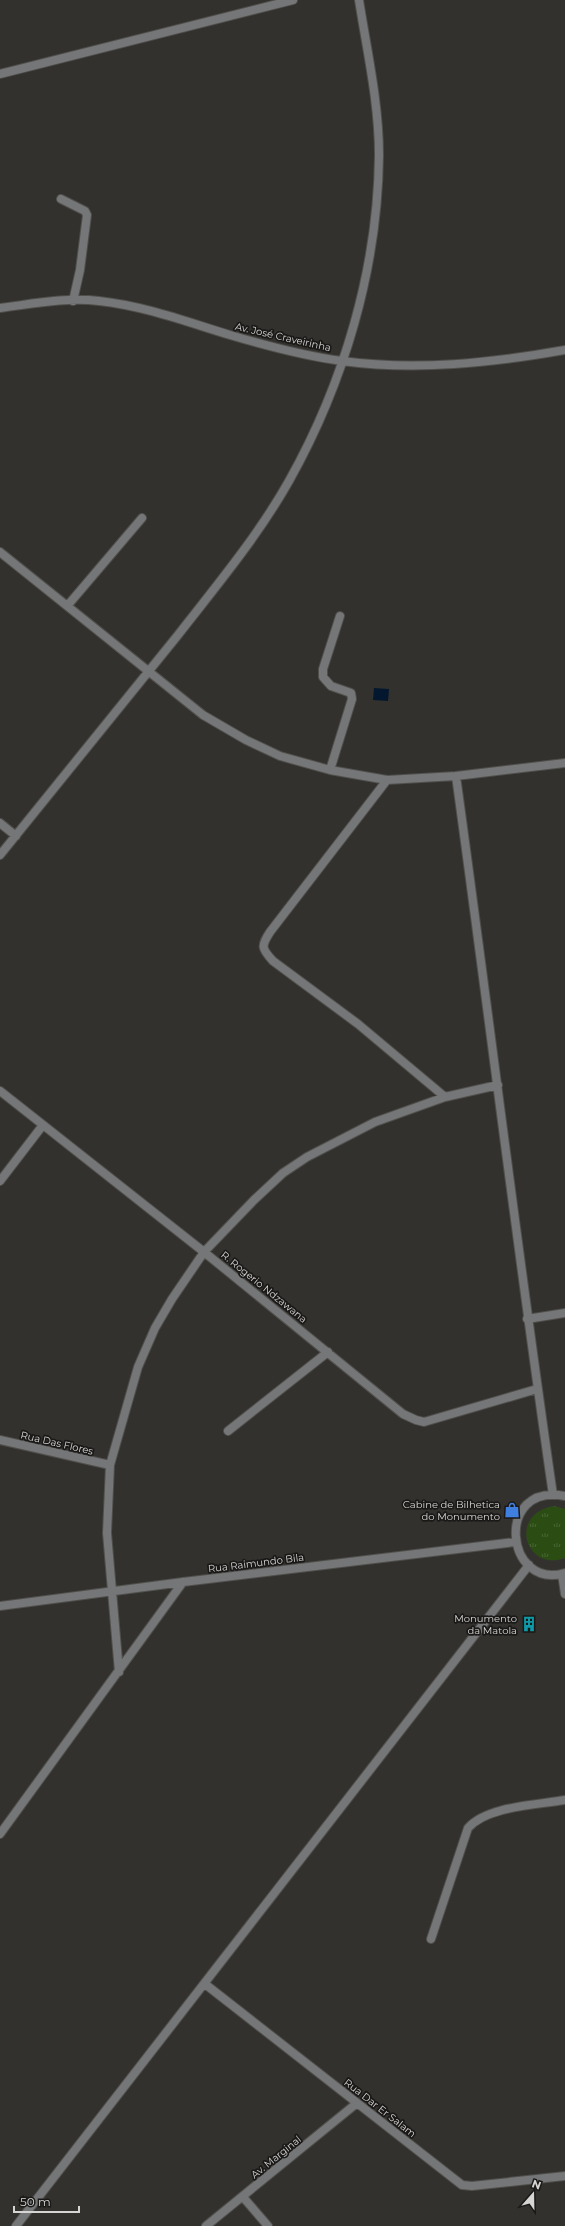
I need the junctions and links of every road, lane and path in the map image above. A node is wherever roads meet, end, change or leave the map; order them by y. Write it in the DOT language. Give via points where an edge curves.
graph roads {
  1 [pos="293,0"];
  2 [pos="359,0"];
  3 [pos="0,74"];
  4 [pos="61,199"];
  5 [pos="73,301"];
  6 [pos="0,308"];
  7 [pos="565,350"];
  8 [pos="343,361"];
  9 [pos="142,518"];
  10 [pos="0,552"];
  11 [pos="68,605"];
  12 [pos="340,616"];
  13 [pos="148,672"];
  14 [pos="565,763"];
  15 [pos="330,770"];
  16 [pos="456,776"];
  17 [pos="387,780"];
  18 [pos="0,823"];
  19 [pos="16,836"];
  20 [pos="0,855"];
  21 [pos="498,1085"];
  22 [pos="0,1091"];
  23 [pos="445,1097"];
  24 [pos="43,1125"];
  25 [pos="0,1181"];
  26 [pos="204,1252"];
  27 [pos="565,1313"];
  28 [pos="527,1319"];
  29 [pos="328,1352"];
  30 [pos="537,1389"];
  31 [pos="228,1432"];
  32 [pos="0,1440"];
  33 [pos="110,1465"];
  34 [pos="553,1494"];
  35 [pos="565,1496"];
  36 [pos="515,1542"];
  37 [pos="529,1565"];
  38 [pos="564,1574"];
  39 [pos="183,1582"];
  40 [pos="111,1591"];
  41 [pos="565,1594"];
  42 [pos="0,1606"];
  43 [pos="119,1672"];
  44 [pos="565,1800"];
  45 [pos="0,1834"];
  46 [pos="431,1939"];
  47 [pos="205,1984"];
  48 [pos="358,2103"];
  49 [pos="565,2176"];
  50 [pos="243,2197"];
  51 [pos="16,2226"];
  52 [pos="206,2226"];
  53 [pos="268,2226"];
  1 -- 3 [label="street"];
  2 -- 8 [label="street" via="376,115 379,154 366,270"];
  4 -- 5 [label="street" via="87,215"];
  5 -- 6 [label="street, Av. José Craveirinha" via="51,301"];
  5 -- 8 [label="street, Av. José Craveirinha" via="98,301 141,308 266,345"];
  7 -- 8 [label="street, Av. José Craveirinha" via="532,356 445,364 405,365"];
  8 -- 13 [label="street" via="308,443 267,517 222,579"];
  9 -- 11 [label="street"];
  10 -- 11 [label="street"];
  11 -- 13 [label="street"];
  12 -- 15 [label="street" via="323,669 323,677 331,686 350,693 352,699"];
  13 -- 15 [label="street" via="203,715 246,740 280,756"];
  13 -- 19 [label="street"];
  14 -- 16 [label="street"];
  15 -- 17 [label="street"];
  16 -- 17 [label="street"];
  16 -- 21 [label="street"];
  17 -- 23 [label="street" via="270,932 263,943 263,948 273,961 358,1024"];
  18 -- 19 [label="street"];
  19 -- 20 [label="street"];
  21 -- 23 [label="street"];
  21 -- 28 [label="street"];
  22 -- 24 [label="street, R. Rogerio Ndzawana"];
  23 -- 26 [label="street" via="375,1122 301,1161 259,1194"];
  24 -- 25 [label="street"];
  24 -- 26 [label="street, R. Rogerio Ndzawana"];
  26 -- 29 [label="street, R. Rogerio Ndzawana"];
  26 -- 33 [label="street" via="155,1328 138,1367"];
  27 -- 28 [label="street"];
  28 -- 30 [label="street"];
  29 -- 30 [label="street, R. Rogerio Ndzawana" via="403,1414 424,1422"];
  29 -- 31 [label="street"];
  30 -- 34 [label="street"];
  32 -- 33 [label="street, Rua Das Flores"];
  33 -- 40 [label="street" via="107,1533"];
  34 -- 35 [label="street"];
  34 -- 36 [label="street" via="536,1499 523,1510 517,1520"];
  36 -- 37 [label="street" via="520,1555"];
  36 -- 39 [label="street, Rua Raimundo Bila"];
  37 -- 38 [label="street" via="539,1572"];
  37 -- 47 [label="street"];
  38 -- 41 [label="street"];
  39 -- 40 [label="street, Rua Raimundo Bila"];
  39 -- 43 [label="street"];
  40 -- 42 [label="street, Rua Raimundo Bila"];
  40 -- 43 [label="street"];
  43 -- 45 [label="street"];
  44 -- 46 [label="street" via="490,1813 476,1819 468,1828"];
  47 -- 48 [label="street, Rua Dar Er Salam"];
  47 -- 51 [label="street"];
  48 -- 49 [label="street, Rua Dar Er Salam" via="462,2184 472,2186"];
  48 -- 50 [label="street, Av. Marginal"];
  50 -- 52 [label="street, Av. Marginal"];
  50 -- 53 [label="street"];
}
